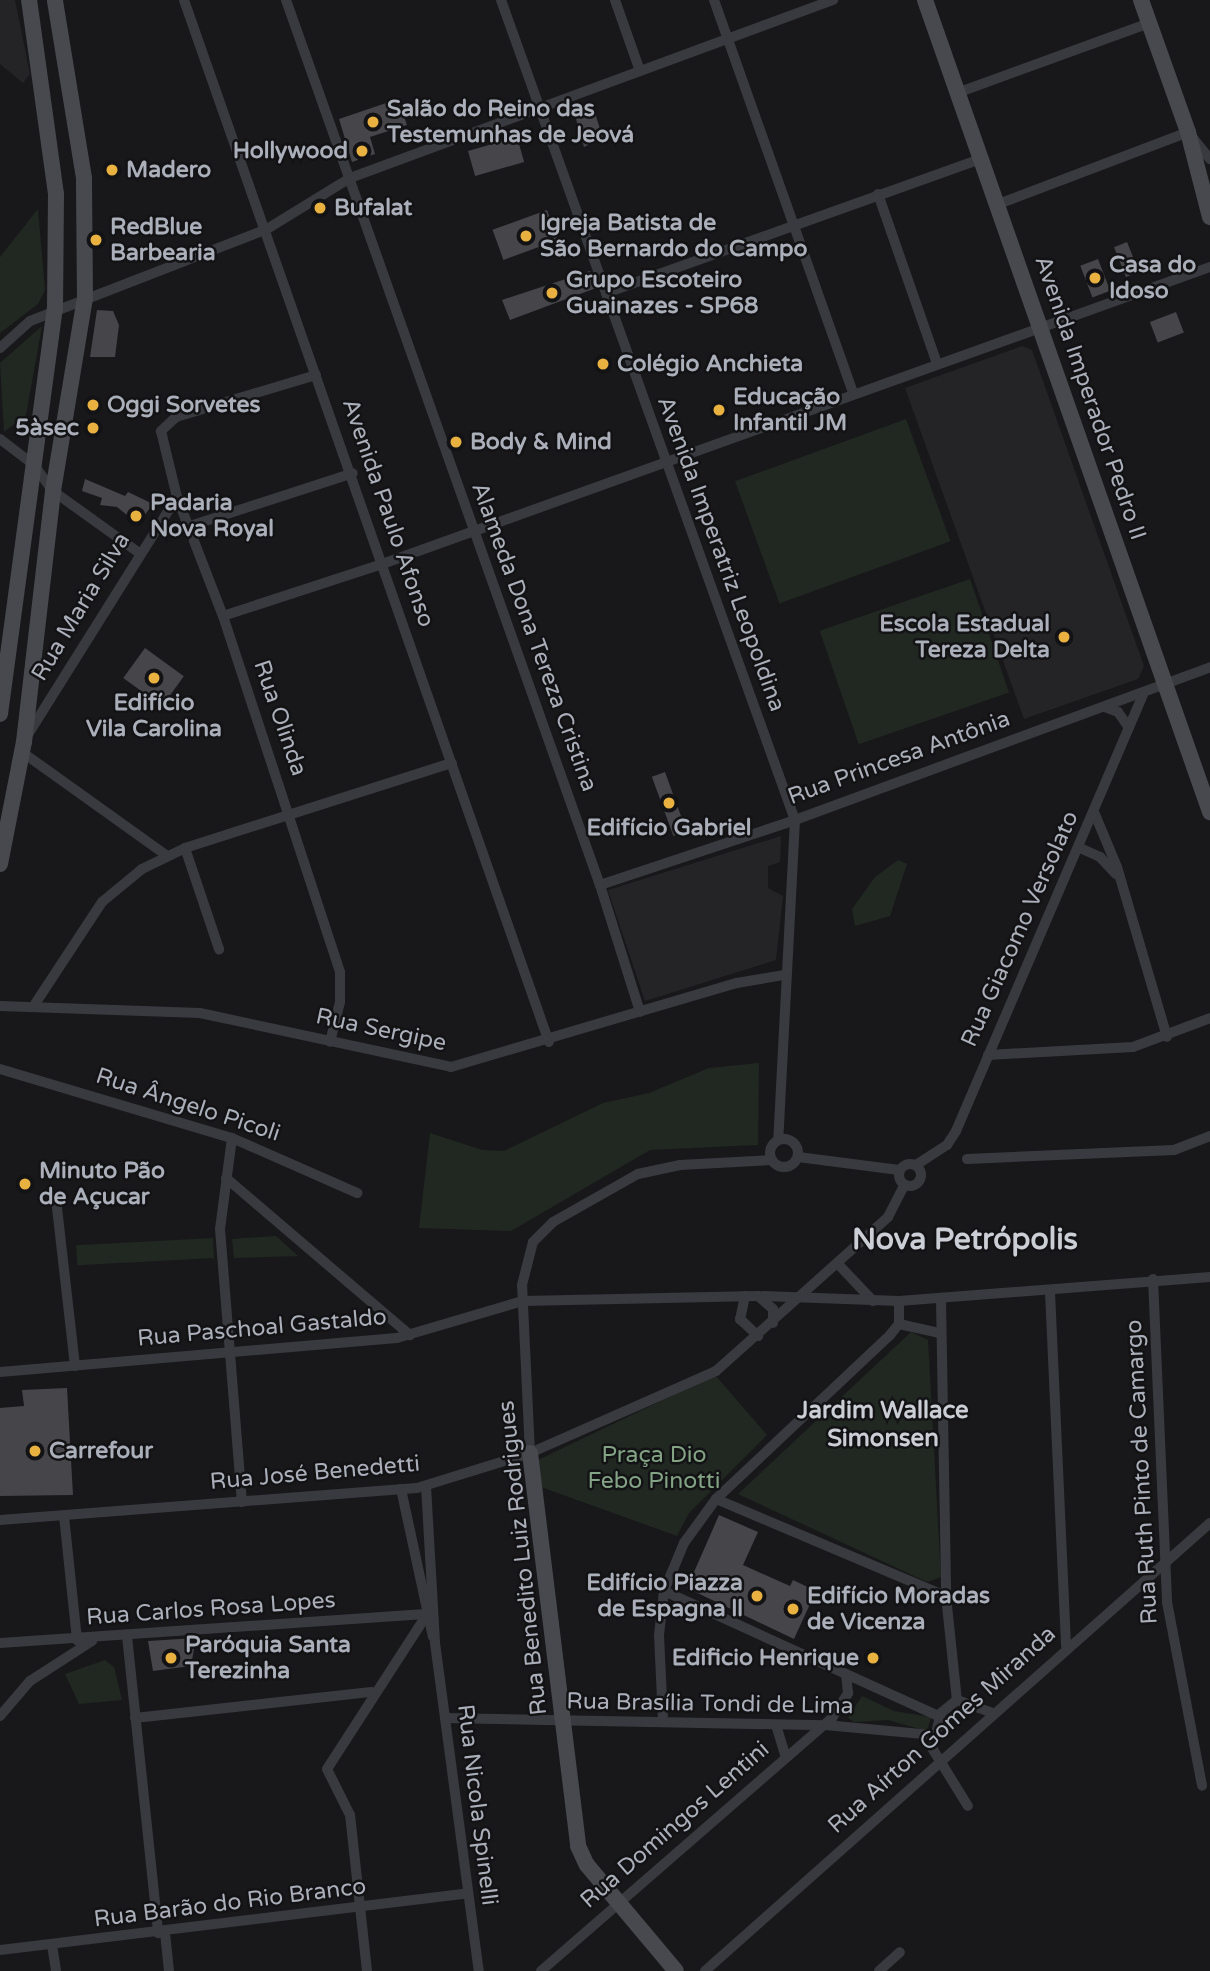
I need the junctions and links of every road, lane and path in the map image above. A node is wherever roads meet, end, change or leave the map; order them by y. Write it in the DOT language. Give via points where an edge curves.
graph roads {
  1 [pos="29,0"];
  2 [pos="55,0"];
  3 [pos="184,0"];
  4 [pos="286,0"];
  5 [pos="501,0"];
  6 [pos="615,0"];
  7 [pos="714,0"];
  8 [pos="833,0"];
  9 [pos="925,0"];
  10 [pos="1141,0"];
  11 [pos="818,2"];
  12 [pos="1149,23"];
  13 [pos="728,39"];
  14 [pos="640,71"];
  15 [pos="957,93"];
  16 [pos="538,105"];
  17 [pos="1188,132"];
  18 [pos="980,159"];
  19 [pos="1210,159"];
  20 [pos="350,178"];
  21 [pos="878,194"];
  22 [pos="996,205"];
  23 [pos="1210,217"];
  24 [pos="793,223"];
  25 [pos="267,229"];
  26 [pos="1210,267"];
  27 [pos="606,293"];
  28 [pos="85,298"];
  29 [pos="55,309"];
  30 [pos="1042,325"];
  31 [pos="0,348"];
  32 [pos="937,363"];
  33 [pos="316,375"];
  34 [pos="853,393"];
  35 [pos="0,439"];
  36 [pos="666,462"];
  37 [pos="34,465"];
  38 [pos="353,473"];
  39 [pos="53,491"];
  40 [pos="177,497"];
  41 [pos="190,526"];
  42 [pos="474,530"];
  43 [pos="138,552"];
  44 [pos="384,563"];
  45 [pos="223,616"];
  46 [pos="1210,667"];
  47 [pos="1165,682"];
  48 [pos="1143,695"];
  49 [pos="1105,707"];
  50 [pos="0,714"];
  51 [pos="1129,728"];
  52 [pos="23,747"];
  53 [pos="452,763"];
  54 [pos="1094,812"];
  55 [pos="1210,812"];
  56 [pos="291,816"];
  57 [pos="795,820"];
  58 [pos="185,848"];
  59 [pos="1080,848"];
  60 [pos="166,855"];
  61 [pos="0,863"];
  62 [pos="600,885"];
  63 [pos="1123,886"];
  64 [pos="219,949"];
  65 [pos="784,975"];
  66 [pos="0,1006"];
  67 [pos="33,1007"];
  68 [pos="640,1012"];
  69 [pos="1210,1018"];
  70 [pos="1167,1037"];
  71 [pos="330,1042"];
  72 [pos="549,1042"];
  73 [pos="988,1055"];
  74 [pos="0,1069"];
  75 [pos="1210,1136"];
  76 [pos="232,1138"];
  77 [pos="778,1140"];
  78 [pos="798,1157"];
  79 [pos="772,1160"];
  80 [pos="967,1160"];
  81 [pos="916,1166"];
  82 [pos="900,1170"];
  83 [pos="226,1178"];
  84 [pos="904,1185"];
  85 [pos="357,1193"];
  86 [pos="56,1199"];
  87 [pos="838,1264"];
  88 [pos="1210,1277"];
  89 [pos="1153,1279"];
  90 [pos="1049,1292"];
  91 [pos="746,1296"];
  92 [pos="758,1296"];
  93 [pos="941,1299"];
  94 [pos="523,1301"];
  95 [pos="797,1301"];
  96 [pos="873,1301"];
  97 [pos="899,1301"];
  98 [pos="773,1323"];
  99 [pos="899,1324"];
  100 [pos="940,1333"];
  101 [pos="410,1335"];
  102 [pos="758,1336"];
  103 [pos="231,1351"];
  104 [pos="75,1366"];
  105 [pos="0,1373"];
  106 [pos="530,1453"];
  107 [pos="426,1486"];
  108 [pos="401,1489"];
  109 [pos="716,1499"];
  110 [pos="242,1502"];
  111 [pos="64,1516"];
  112 [pos="0,1520"];
  113 [pos="1210,1523"];
  114 [pos="1169,1559"];
  115 [pos="664,1591"];
  116 [pos="946,1596"];
  117 [pos="437,1611"];
  118 [pos="425,1614"];
  119 [pos="127,1636"];
  120 [pos="95,1639"];
  121 [pos="77,1640"];
  122 [pos="0,1643"];
  123 [pos="435,1643"];
  124 [pos="1066,1646"];
  125 [pos="846,1674"];
  126 [pos="372,1692"];
  127 [pos="957,1700"];
  128 [pos="992,1713"];
  129 [pos="0,1716"];
  130 [pos="940,1717"];
  131 [pos="135,1718"];
  132 [pos="444,1718"];
  133 [pos="663,1720"];
  134 [pos="564,1722"];
  135 [pos="825,1724"];
  136 [pos="776,1725"];
  137 [pos="932,1735"];
  138 [pos="786,1757"];
  139 [pos="938,1764"];
  140 [pos="1202,1786"];
  141 [pos="968,1807"];
  142 [pos="465,1894"];
  143 [pos="618,1901"];
  144 [pos="359,1909"];
  145 [pos="162,1933"];
  146 [pos="52,1945"];
  147 [pos="0,1950"];
  148 [pos="900,1952"];
  149 [pos="56,1971"];
  150 [pos="169,1971"];
  151 [pos="367,1971"];
  152 [pos="479,1971"];
  153 [pos="541,1971"];
  154 [pos="676,1971"];
  155 [pos="705,1971"];
  156 [pos="879,1971"];
  1 -- 29 [label="street" via="57,194"];
  2 -- 28 [label="street" via="84,178"];
  3 -- 25 [label="street, Avenida Paulo Afonso"];
  4 -- 20 [label="street, Alameda Dona Tereza Cristina"];
  5 -- 16 [label="street, Avenida Imperatriz Leopoldina"];
  6 -- 14 [label="street"];
  7 -- 13 [label="street"];
  8 -- 11 [label="street"];
  9 -- 15 [label="street, Avenida Imperador Pedro II"];
  10 -- 12 [label="street"];
  11 -- 13 [label="street"];
  12 -- 15 [label="street"];
  12 -- 17 [label="street"];
  13 -- 14 [label="street"];
  13 -- 24 [label="street"];
  14 -- 16 [label="street"];
  15 -- 18 [label="street, Avenida Imperador Pedro II"];
  16 -- 20 [label="street"];
  16 -- 27 [label="street, Avenida Imperatriz Leopoldina"];
  17 -- 19 [label="street"];
  17 -- 22 [label="street"];
  17 -- 23 [label="street"];
  18 -- 21 [label="street"];
  18 -- 22 [label="street, Avenida Imperador Pedro II"];
  20 -- 25 [label="street"];
  20 -- 42 [label="street, Alameda Dona Tereza Cristina"];
  21 -- 24 [label="street"];
  21 -- 32 [label="street"];
  22 -- 30 [label="street, Avenida Imperador Pedro II"];
  24 -- 27 [label="street"];
  24 -- 34 [label="street"];
  25 -- 28 [label="street"];
  25 -- 33 [label="street, Avenida Paulo Afonso"];
  26 -- 30 [label="street"];
  27 -- 36 [label="street, Avenida Imperatriz Leopoldina"];
  28 -- 29 [label="street"];
  28 -- 39 [label="street"];
  29 -- 31 [label="street" via="17,330"];
  29 -- 37 [label="street"];
  30 -- 32 [label="street"];
  30 -- 47 [label="street, Avenida Imperador Pedro II"];
  32 -- 34 [label="street"];
  33 -- 38 [label="street, Avenida Paulo Afonso"];
  33 -- 40 [label="street, Rua Olinda" via="176,417 161,431"];
  34 -- 36 [label="street"];
  35 -- 37 [label="street"];
  36 -- 42 [label="street"];
  36 -- 57 [label="street, Avenida Imperatriz Leopoldina"];
  37 -- 39 [label="street"];
  37 -- 50 [label="street"];
  38 -- 41 [label="street"];
  38 -- 44 [label="street, Avenida Paulo Afonso"];
  39 -- 43 [label="street"];
  39 -- 52 [label="street"];
  40 -- 41 [label="street, Rua Olinda"];
  40 -- 43 [label="street, Rua Maria Silva"];
  41 -- 45 [label="street, Rua Olinda"];
  42 -- 44 [label="street"];
  42 -- 62 [label="street, Alameda Dona Tereza Cristina"];
  43 -- 52 [label="street, Rua Maria Silva"];
  44 -- 45 [label="street"];
  44 -- 53 [label="street, Avenida Paulo Afonso"];
  45 -- 56 [label="street, Rua Olinda"];
  46 -- 47 [label="street, Rua Princesa Antônia"];
  47 -- 48 [label="street, Rua Princesa Antônia"];
  47 -- 55 [label="street, Avenida Imperador Pedro II"];
  48 -- 49 [label="street, Rua Princesa Antônia"];
  48 -- 51 [label="street, Rua Giacomo Versolato"];
  49 -- 51 [label="street" via="1118,712"];
  49 -- 57 [label="street, Rua Princesa Antônia"];
  51 -- 54 [label="street, Rua Giacomo Versolato"];
  52 -- 60 [label="street"];
  52 -- 61 [label="street"];
  53 -- 56 [label="street"];
  53 -- 72 [label="street, Avenida Paulo Afonso"];
  54 -- 59 [label="street, Rua Giacomo Versolato"];
  54 -- 63 [label="street"];
  56 -- 58 [label="street"];
  56 -- 71 [label="street, Rua Olinda" via="342,981"];
  57 -- 62 [label="street, Rua Princesa Antônia"];
  57 -- 65 [label="street, Avenida Imperatriz Leopoldina"];
  58 -- 60 [label="street"];
  58 -- 64 [label="street"];
  59 -- 63 [label="street" via="1104,860"];
  59 -- 73 [label="street, Rua Giacomo Versolato"];
  60 -- 67 [label="street" via="102,902"];
  62 -- 68 [label="street, Alameda Dona Tereza Cristina"];
  63 -- 70 [label="street"];
  65 -- 68 [label="street, Rua Sergipe"];
  65 -- 77 [label="street, Avenida Imperatriz Leopoldina"];
  66 -- 67 [label="street, Rua Sergipe"];
  67 -- 71 [label="street, Rua Sergipe" via="200,1013"];
  68 -- 72 [label="street, Rua Sergipe"];
  69 -- 70 [label="street"];
  70 -- 73 [label="street" via="1133,1046"];
  71 -- 72 [label="street, Rua Sergipe" via="451,1067"];
  73 -- 81 [label="street, Rua Giacomo Versolato" via="951,1139"];
  74 -- 76 [label="street, Rua Ângelo Picoli"];
  75 -- 80 [label="street" via="1174,1150"];
  76 -- 83 [label="street"];
  76 -- 85 [label="street, Rua Ângelo Picoli"];
  77 -- 78 [label="street" via="795,1144"];
  77 -- 79 [label="street" via="770,1150"];
  78 -- 79 [label="street" via="783,1167"];
  78 -- 82 [label="street"];
  79 -- 94 [label="street, Rua Benedito Luiz Rodrigues" via="664,1167 609,1188 533,1242 523,1269"];
  81 -- 82 [label="street"];
  81 -- 84 [label="street" via="920,1181"];
  82 -- 84 [label="street"];
  83 -- 101 [label="street"];
  83 -- 103 [label="street" via="220,1229"];
  84 -- 87 [label="street" via="888,1217"];
  86 -- 104 [label="street"];
  87 -- 95 [label="street"];
  87 -- 96 [label="street"];
  88 -- 89 [label="street"];
  89 -- 90 [label="street"];
  89 -- 114 [label="street, Rua Ruth Pinto de Camargo"];
  90 -- 93 [label="street"];
  90 -- 124 [label="street"];
  91 -- 92 [label="street"];
  91 -- 94 [label="street, Rua Paschoal Gastaldo"];
  91 -- 102 [label="street" via="740,1319"];
  92 -- 95 [label="street"];
  92 -- 98 [label="street" via="773,1309"];
  93 -- 97 [label="street"];
  93 -- 100 [label="street"];
  94 -- 101 [label="street, Rua Paschoal Gastaldo"];
  94 -- 106 [label="street, Rua Benedito Luiz Rodrigues"];
  95 -- 96 [label="street"];
  95 -- 98 [label="street, Rua José Benedetti"];
  96 -- 97 [label="street"];
  97 -- 99 [label="street"];
  98 -- 102 [label="street, Rua José Benedetti"];
  99 -- 100 [label="street"];
  99 -- 109 [label="street"];
  100 -- 116 [label="street" via="948,1464"];
  101 -- 103 [label="street, Rua Paschoal Gastaldo"];
  102 -- 106 [label="street, Rua José Benedetti" via="696,1383"];
  103 -- 104 [label="street, Rua Paschoal Gastaldo"];
  103 -- 110 [label="street"];
  104 -- 105 [label="street, Rua Paschoal Gastaldo"];
  106 -- 107 [label="street, Rua José Benedetti"];
  106 -- 134 [label="street, Rua Benedito Luiz Rodrigues"];
  107 -- 108 [label="street, Rua José Benedetti"];
  107 -- 117 [label="street, Rua Nicola Spinelli"];
  108 -- 110 [label="street, Rua José Benedetti"];
  108 -- 118 [label="street, Rua Nicola Spinelli"];
  109 -- 115 [label="street" via="674,1560"];
  109 -- 116 [label="street"];
  110 -- 111 [label="street, Rua José Benedetti"];
  111 -- 112 [label="street, Rua José Benedetti"];
  111 -- 121 [label="street"];
  113 -- 114 [label="street, Rua Aírton Gomes Miranda"];
  114 -- 124 [label="street, Rua Aírton Gomes Miranda"];
  114 -- 140 [label="street, Rua Ruth Pinto de Camargo" via="1168,1617"];
  115 -- 125 [label="street"];
  115 -- 133 [label="street" via="659,1635"];
  116 -- 127 [label="street"];
  117 -- 118 [label="street, Rua Carlos Rosa Lopes"];
  117 -- 123 [label="street, Rua Nicola Spinelli"];
  118 -- 119 [label="street, Rua Carlos Rosa Lopes"];
  118 -- 123 [label="street, Rua Nicola Spinelli"];
  118 -- 126 [label="street"];
  119 -- 120 [label="street, Rua Carlos Rosa Lopes"];
  119 -- 131 [label="street"];
  120 -- 121 [label="street, Rua Carlos Rosa Lopes"];
  120 -- 129 [label="street" via="30,1681"];
  121 -- 122 [label="street, Rua Carlos Rosa Lopes"];
  123 -- 132 [label="street, Rua Nicola Spinelli"];
  124 -- 128 [label="street, Rua Aírton Gomes Miranda"];
  125 -- 130 [label="street"];
  125 -- 135 [label="street, Rua Domingos Lentini" via="846,1699"];
  126 -- 131 [label="street"];
  126 -- 144 [label="street" via="327,1769 350,1815"];
  127 -- 128 [label="street"];
  127 -- 130 [label="street"];
  128 -- 139 [label="street, Rua Aírton Gomes Miranda"];
  130 -- 137 [label="street"];
  131 -- 145 [label="street"];
  132 -- 134 [label="street, Rua Brasília Tondi de Lima"];
  132 -- 142 [label="street, Rua Nicola Spinelli"];
  133 -- 134 [label="street, Rua Brasília Tondi de Lima"];
  133 -- 136 [label="street, Rua Brasília Tondi de Lima"];
  134 -- 143 [label="street, Rua Benedito Luiz Rodrigues" via="578,1846"];
  135 -- 136 [label="street, Rua Brasília Tondi de Lima"];
  135 -- 137 [label="street, Rua Brasília Tondi de Lima"];
  135 -- 138 [label="street, Rua Domingos Lentini"];
  136 -- 138 [label="street"];
  137 -- 139 [label="street"];
  138 -- 143 [label="street, Rua Domingos Lentini"];
  139 -- 141 [label="street"];
  139 -- 155 [label="street, Rua Aírton Gomes Miranda"];
  142 -- 144 [label="street, Rua Barão do Rio Branco"];
  142 -- 152 [label="street, Rua Nicola Spinelli"];
  143 -- 153 [label="street, Rua Domingos Lentini"];
  143 -- 154 [label="street, Rua Benedito Luiz Rodrigues"];
  144 -- 145 [label="street, Rua Barão do Rio Branco"];
  144 -- 151 [label="street"];
  145 -- 146 [label="street, Rua Barão do Rio Branco"];
  145 -- 150 [label="street"];
  146 -- 147 [label="street, Rua Barão do Rio Branco"];
  146 -- 149 [label="street"];
  148 -- 156 [label="street"];
}
